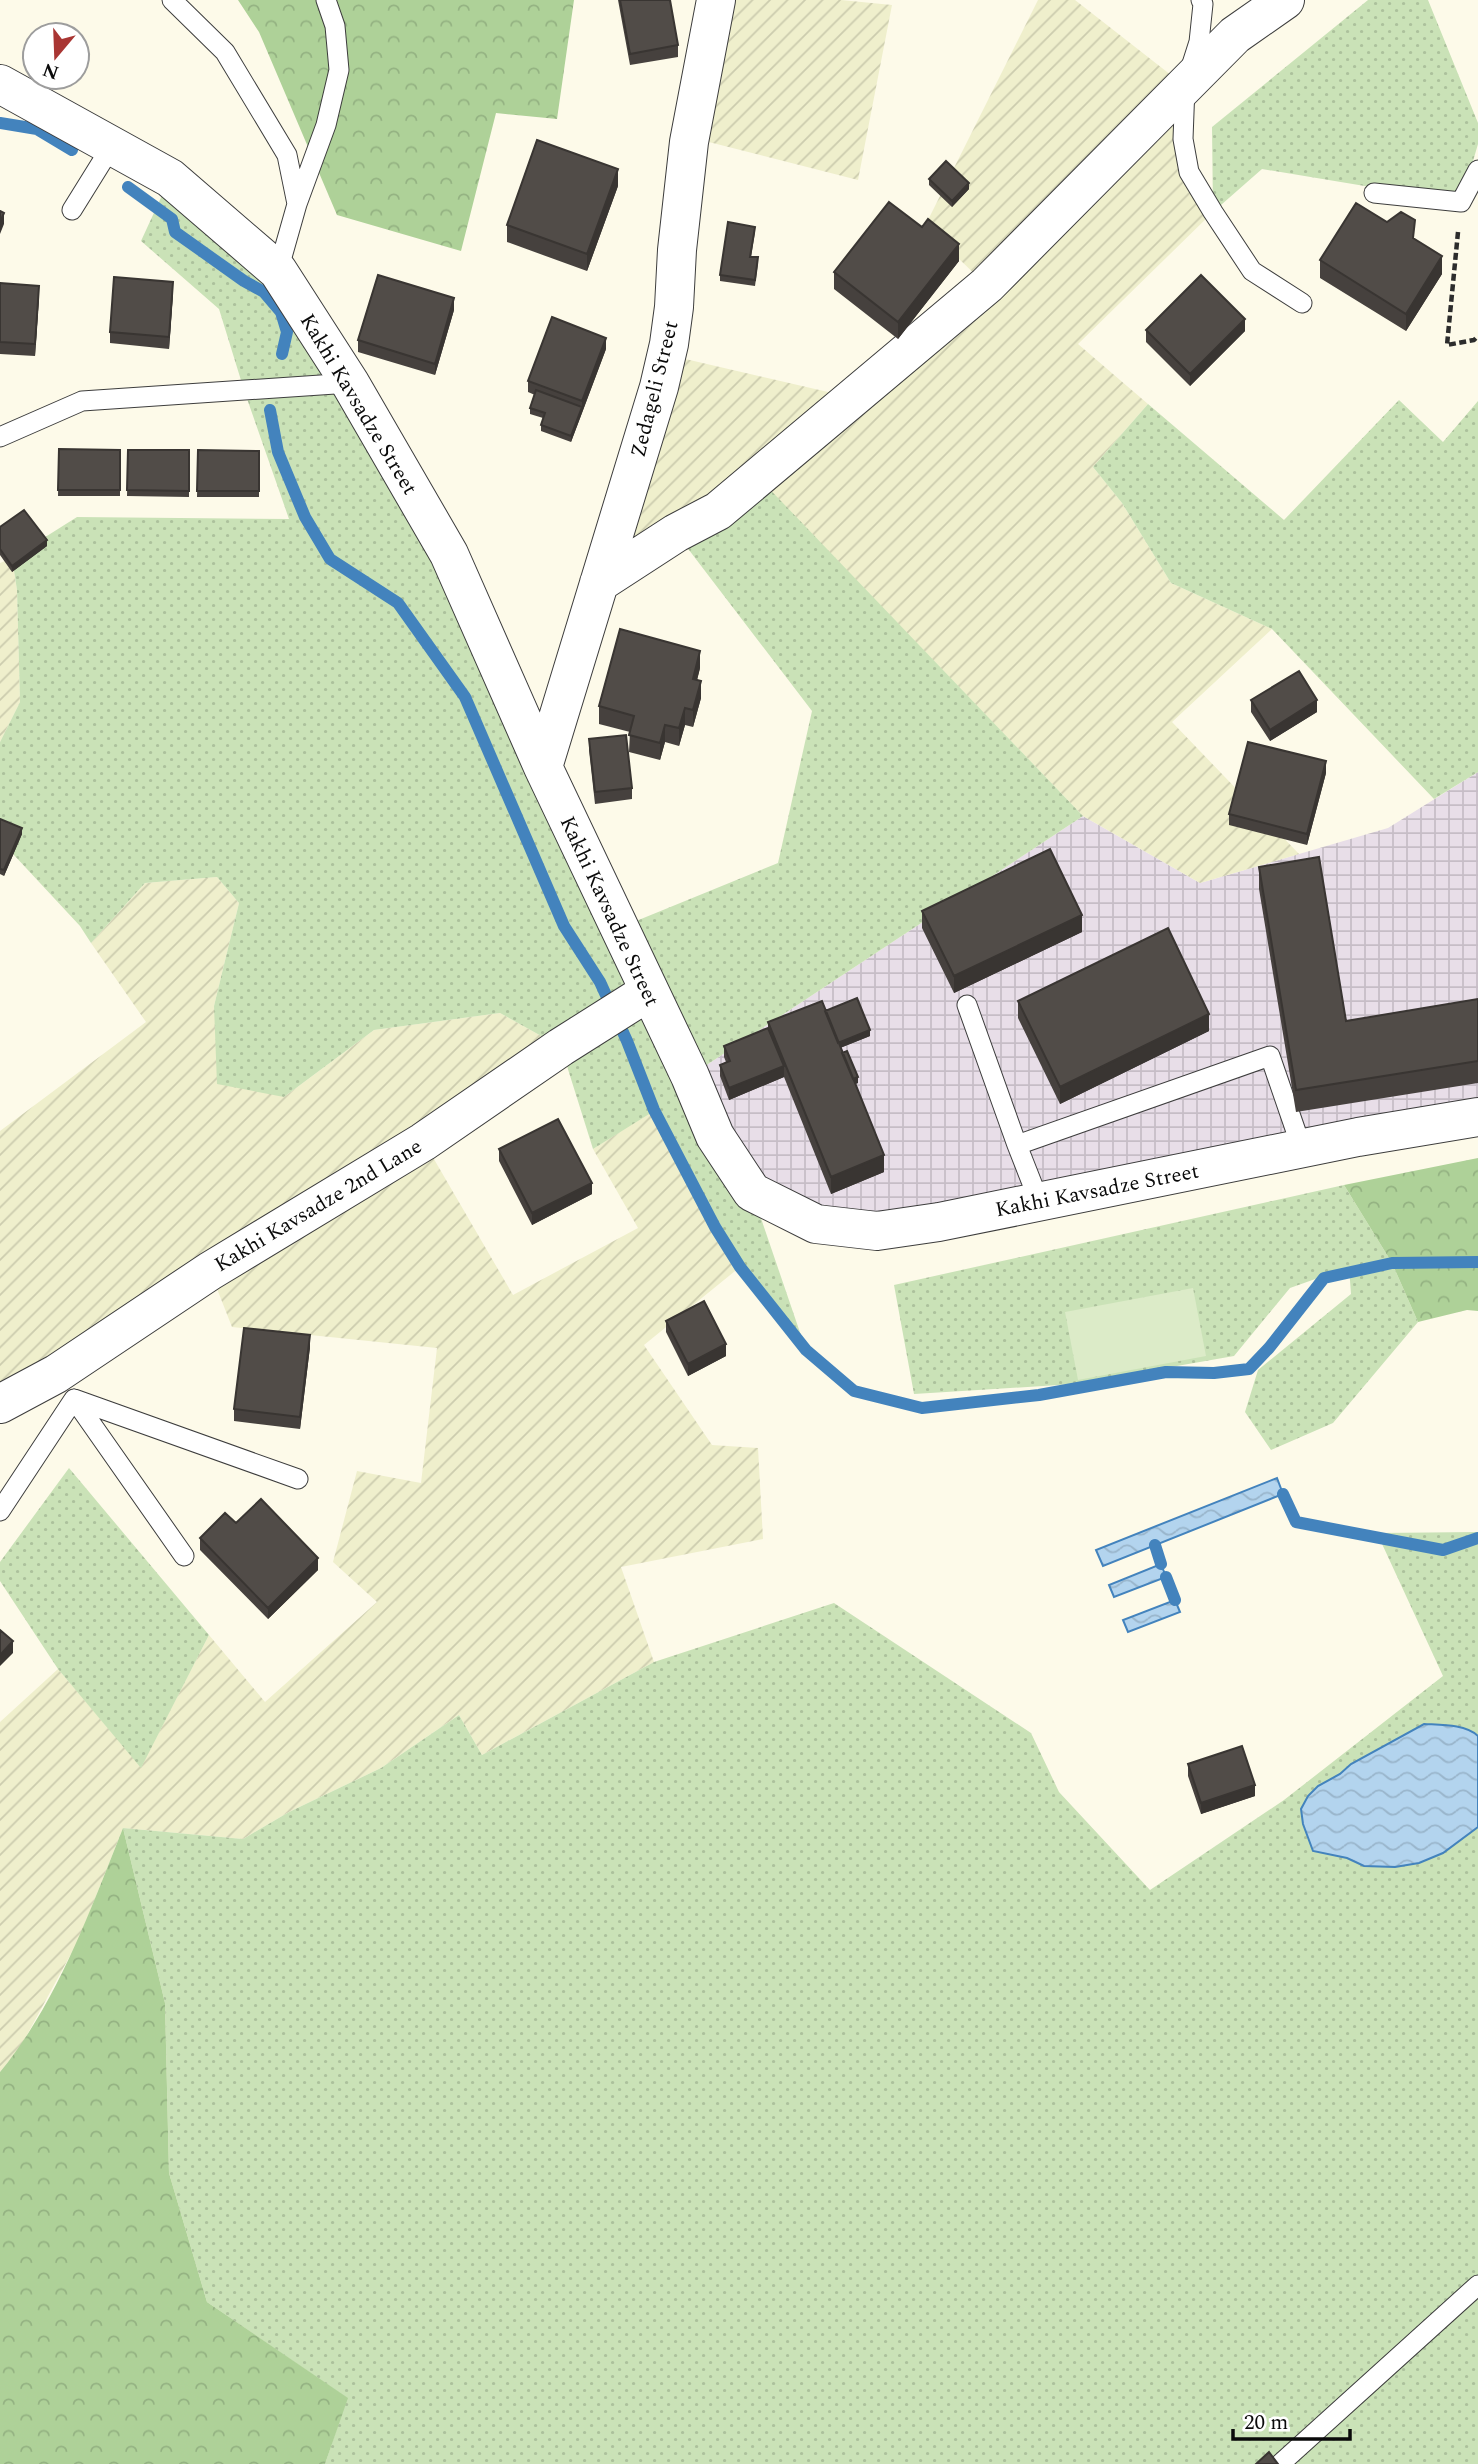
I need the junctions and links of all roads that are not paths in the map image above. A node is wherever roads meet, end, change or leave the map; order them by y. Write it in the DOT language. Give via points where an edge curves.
graph roads {
  1 [pos="172,0"];
  2 [pos="326,0"];
  3 [pos="716,0"];
  4 [pos="1201,0"];
  5 [pos="1285,0"];
  6 [pos="0,84"];
  7 [pos="1185,86"];
  8 [pos="113,144"];
  9 [pos="1478,170"];
  10 [pos="1374,193"];
  11 [pos="297,204"];
  12 [pos="72,210"];
  13 [pos="278,271"];
  14 [pos="1302,303"];
  15 [pos="350,383"];
  16 [pos="0,437"];
  17 [pos="599,583"];
  18 [pos="543,768"];
  19 [pos="640,997"];
  20 [pos="967,1005"];
  21 [pos="1478,1117"];
  22 [pos="1017,1145"];
  23 [pos="1302,1149"];
  24 [pos="1039,1201"];
  25 [pos="65,1386"];
  26 [pos="0,1404"];
  27 [pos="298,1479"];
  28 [pos="0,1511"];
  29 [pos="184,1556"];
  30 [pos="1478,2285"];
  31 [pos="1280,2464"];
  1 -- 11 [label="lane" via="225,52 287,155"];
  2 -- 11 [label="lane" via="335,26 339,70 326,125"];
  3 -- 17 [label="street, Zedageli Street" via="689,142 668,344"];
  4 -- 7 [label="lane" via="1199,41"];
  5 -- 7 [label="street" via="1235,35"];
  6 -- 8 [label="street, Kakhi Kavsadze Street"];
  7 -- 14 [label="lane" via="1189,172 1252,271"];
  7 -- 17 [label="street" via="987,285 854,398 718,511"];
  8 -- 12 [label="lane"];
  8 -- 13 [label="street, Kakhi Kavsadze Street" via="170,178"];
  9 -- 10 [label="lane" via="1461,202"];
  11 -- 13 [label="lane"];
  13 -- 15 [label="street, Kakhi Kavsadze Street"];
  15 -- 16 [label="lane" via="82,401"];
  15 -- 18 [label="street, Kakhi Kavsadze Street" via="449,554"];
  17 -- 18 [label="street, Zedageli Street"];
  18 -- 19 [label="street, Kakhi Kavsadze Street"];
  19 -- 24 [label="street, Kakhi Kavsadze Street" via="690,1076 715,1136 751,1192 816,1224 877,1230"];
  19 -- 25 [label="street, Kakhi Kavsadze 2nd Lane" via="423,1142 210,1271"];
  20 -- 22 [label="lane"];
  21 -- 23 [label="street, Kakhi Kavsadze Street"];
  22 -- 23 [label="lane" via="1270,1056"];
  22 -- 24 [label="lane"];
  23 -- 24 [label="street, Kakhi Kavsadze Street"];
  25 -- 26 [label="street, Kakhi Kavsadze 2nd Lane"];
  25 -- 27 [label="lane"];
  25 -- 28 [label="lane"];
  25 -- 29 [label="lane"];
  30 -- 31 [label="lane"];
}
